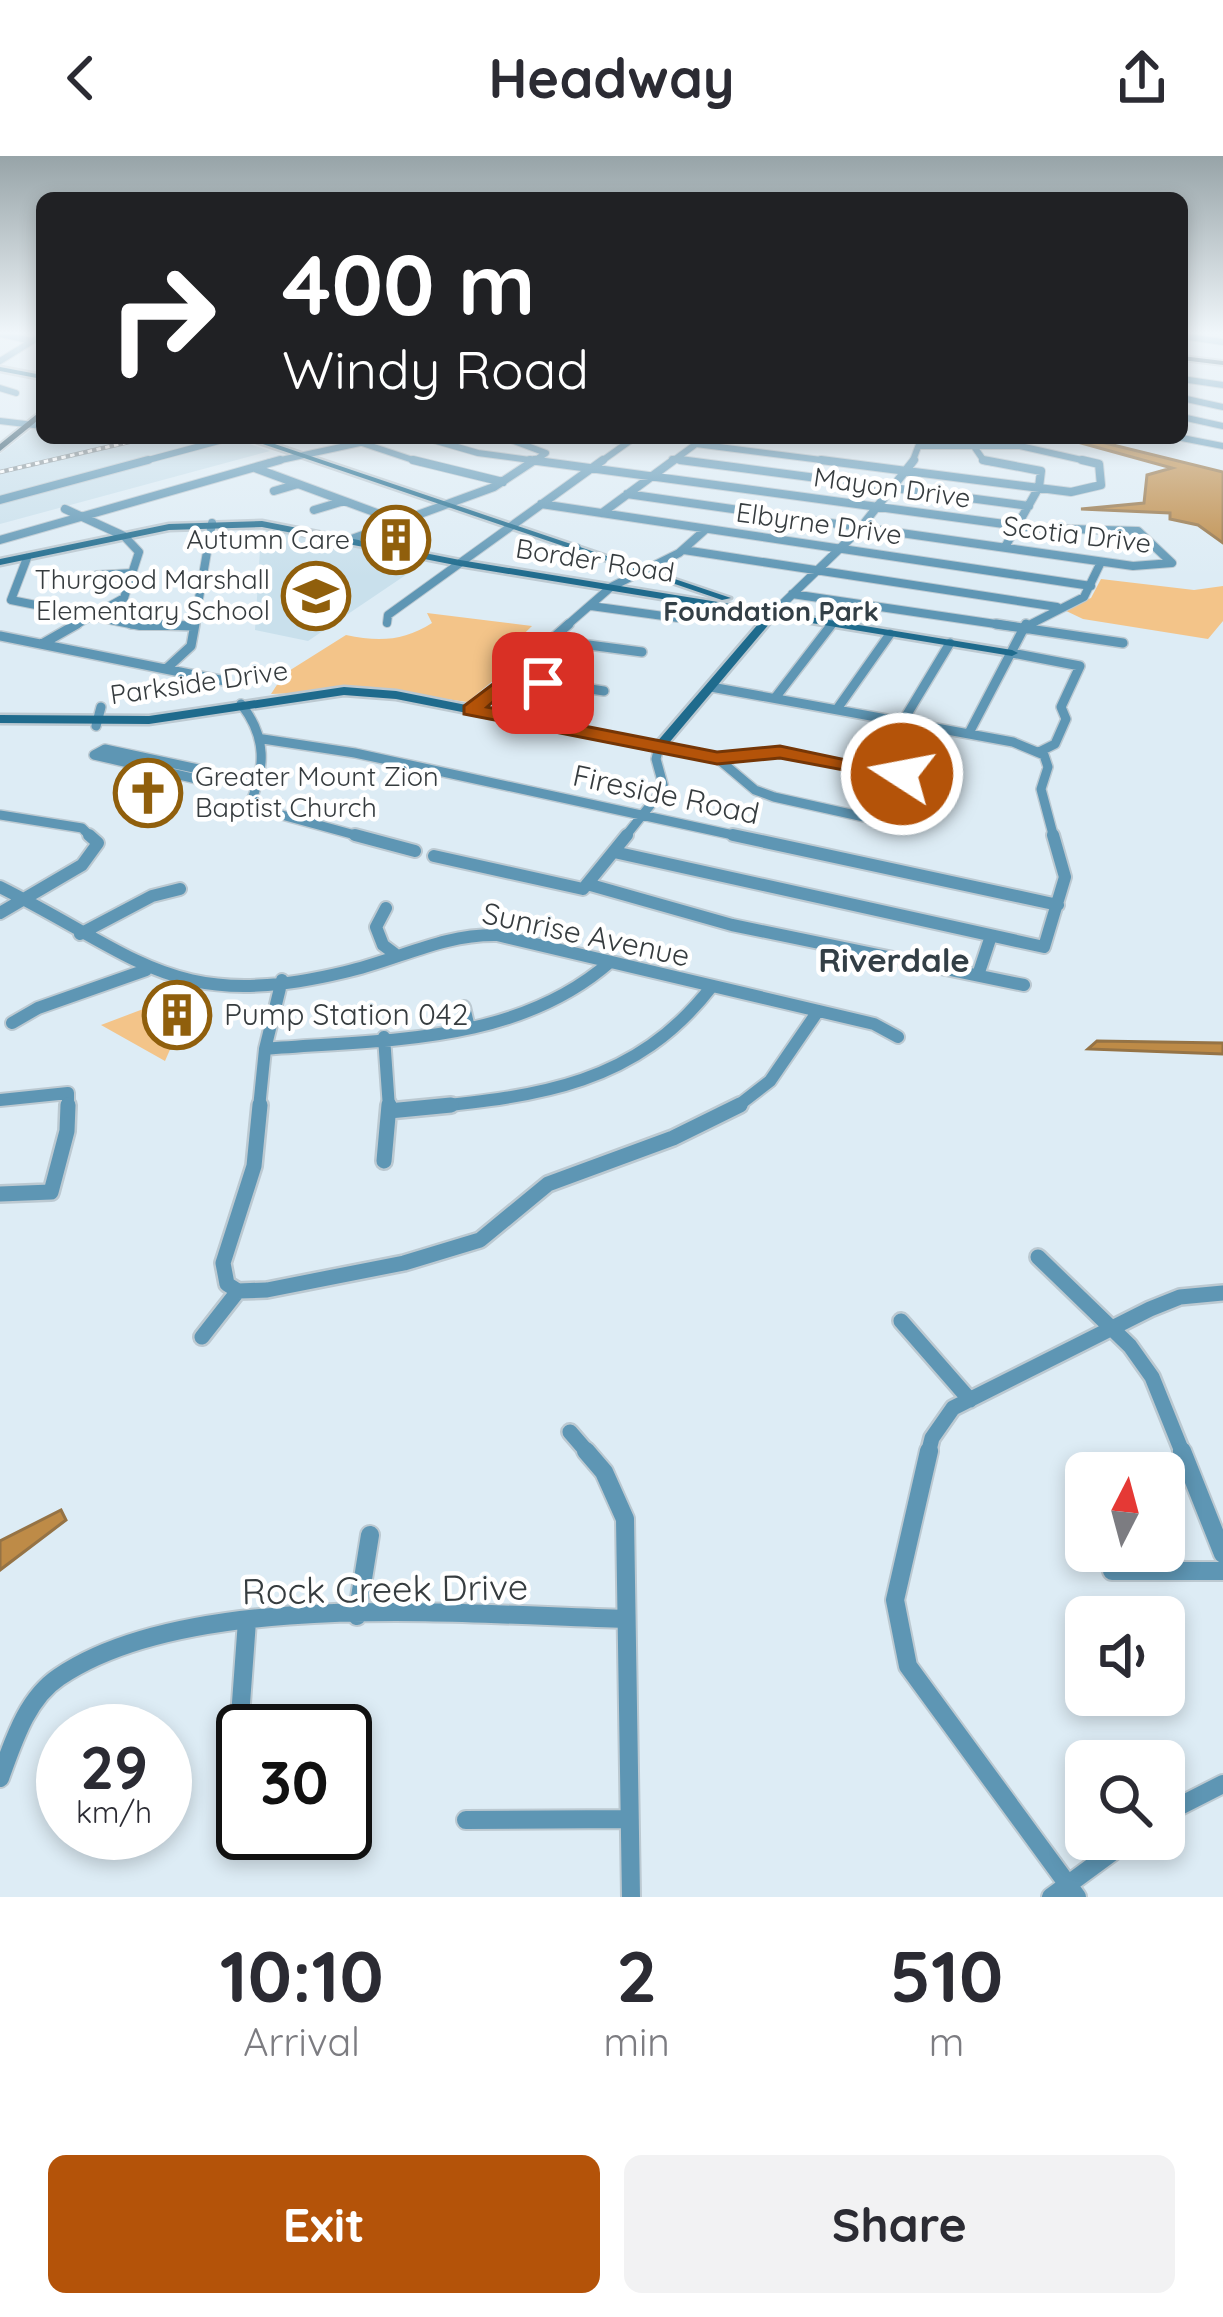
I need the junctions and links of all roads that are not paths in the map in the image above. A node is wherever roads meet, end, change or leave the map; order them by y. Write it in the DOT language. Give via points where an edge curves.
graph roads {
  1 [pos="31,415"];
  2 [pos="36,416"];
  3 [pos="1188,418"];
  4 [pos="0,421"];
  5 [pos="24,423"];
  6 [pos="36,425"];
  7 [pos="1223,426"];
  8 [pos="0,438"];
  9 [pos="1188,439"];
  10 [pos="208,444"];
  11 [pos="270,444"];
  12 [pos="356,444"];
  13 [pos="364,444"];
  14 [pos="457,444"];
  15 [pos="524,444"];
  16 [pos="625,444"];
  17 [pos="920,444"];
  18 [pos="948,444"];
  19 [pos="974,446"];
  20 [pos="1223,446"];
  21 [pos="0,448"];
  22 [pos="848,451"];
  23 [pos="306,454"];
  24 [pos="671,459"];
  25 [pos="536,460"];
  26 [pos="837,461"];
  27 [pos="254,467"];
  28 [pos="592,468"];
  29 [pos="908,471"];
  30 [pos="650,476"];
  31 [pos="503,482"];
  32 [pos="299,484"];
  33 [pos="892,488"];
  34 [pos="1039,488"];
  35 [pos="274,491"];
  36 [pos="627,494"];
  37 [pos="0,500"];
  38 [pos="345,501"];
  39 [pos="447,503"];
  40 [pos="541,505"];
  41 [pos="1029,506"];
  42 [pos="876,507"];
  43 [pos="65,509"];
  44 [pos="314,510"];
  45 [pos="602,513"];
  46 [pos="82,516"];
  47 [pos="396,519"];
  48 [pos="640,519"];
  49 [pos="212,523"];
  50 [pos="512,526"];
  51 [pos="1016,526"];
  52 [pos="860,527"];
  53 [pos="629,528"];
  54 [pos="706,529"];
  55 [pos="124,536"];
  56 [pos="0,540"];
  57 [pos="349,540"];
  58 [pos="1005,547"];
  59 [pos="577,548"];
  60 [pos="841,548"];
  61 [pos="684,550"];
  62 [pos="27,558"];
  63 [pos="551,558"];
  64 [pos="0,562"];
  65 [pos="1101,562"];
  66 [pos="460,563"];
  67 [pos="1165,567"];
  68 [pos="641,570"];
  69 [pos="818,571"];
  70 [pos="133,574"];
  71 [pos="97,575"];
  72 [pos="1090,586"];
  73 [pos="611,587"];
  74 [pos="792,595"];
  75 [pos="732,604"];
  76 [pos="591,606"];
  77 [pos="1057,607"];
  78 [pos="772,614"];
  79 [pos="91,616"];
  80 [pos="678,618"];
  81 [pos="387,623"];
  82 [pos="832,624"];
  83 [pos="194,626"];
  84 [pos="1023,631"];
  85 [pos="890,634"];
  86 [pos="0,636"];
  87 [pos="550,640"];
  88 [pos="1123,643"];
  89 [pos="42,644"];
  90 [pos="950,644"];
  91 [pos="642,652"];
  92 [pos="1012,653"];
  93 [pos="166,669"];
  94 [pos="509,677"];
  95 [pos="225,681"];
  96 [pos="711,687"];
  97 [pos="604,691"];
  98 [pos="775,698"];
  99 [pos="244,706"];
  100 [pos="837,709"];
  101 [pos="471,710"];
  102 [pos="903,721"];
  103 [pos="0,722"];
  104 [pos="969,733"];
  105 [pos="263,739"];
  106 [pos="659,747"];
  107 [pos="1039,752"];
  108 [pos="717,758"];
  109 [pos="261,777"];
  110 [pos="205,781"];
  111 [pos="0,815"];
  112 [pos="644,815"];
  113 [pos="415,851"];
  114 [pos="614,852"];
  115 [pos="434,856"];
  116 [pos="587,884"];
  117 [pos="0,887"];
  118 [pos="180,890"];
  119 [pos="17,895"];
  120 [pos="1058,905"];
  121 [pos="386,908"];
  122 [pos="0,913"];
  123 [pos="80,934"];
  124 [pos="991,937"];
  125 [pos="394,955"];
  126 [pos="610,962"];
  127 [pos="146,970"];
  128 [pos="978,975"];
  129 [pos="282,980"];
  130 [pos="712,986"];
  131 [pos="1024,986"];
  132 [pos="464,1006"];
  133 [pos="818,1011"];
  134 [pos="12,1023"];
  135 [pos="469,1028"];
  136 [pos="384,1037"];
  137 [pos="898,1037"];
  138 [pos="265,1049"];
  139 [pos="0,1100"];
  140 [pos="389,1111"];
  141 [pos="384,1161"];
  142 [pos="0,1194"];
  143 [pos="1038,1257"];
  144 [pos="238,1291"];
  145 [pos="1223,1293"];
  146 [pos="901,1321"];
  147 [pos="1110,1328"];
  148 [pos="202,1337"];
  149 [pos="970,1400"];
  150 [pos="570,1432"];
  151 [pos="370,1535"];
  152 [pos="1223,1554"];
  153 [pos="1185,1571"];
  154 [pos="1223,1571"];
  155 [pos="357,1616"];
  156 [pos="625,1619"];
  157 [pos="247,1621"];
  158 [pos="241,1704"];
  159 [pos="0,1778"];
  160 [pos="1223,1784"];
  161 [pos="1185,1803"];
  162 [pos="628,1819"];
  163 [pos="466,1820"];
  164 [pos="1105,1860"];
  165 [pos="1065,1893"];
  166 [pos="631,1897"];
  1 -- 5 [label="main road"];
  2 -- 5 [label="main road"];
  3 -- 7 [label="street"];
  4 -- 5 [label="street"];
  5 -- 6 [label="street"];
  5 -- 8 [label="main road"];
  5 -- 21 [label="main road"];
  9 -- 20 [label="street"];
  10 -- 37 [label="street"];
  11 -- 23 [label="street"];
  12 -- 23 [label="street"];
  13 -- 31 [label="street"];
  14 -- 25 [label="street, Mayon Drive"];
  15 -- 25 [label="street" via="546,451"];
  16 -- 28 [label="street"];
  17 -- 29 [label="street"];
  18 -- 19 [label="street"];
  19 -- 34 [label="street" via="984,461 1040,470"];
  19 -- 34 [label="street" via="1036,448 1102,466 1094,491"];
  22 -- 26 [label="street"];
  23 -- 27 [label="street"];
  23 -- 39 [label="street"];
  24 -- 26 [label="street" via="696,444"];
  24 -- 30 [label="street"];
  24 -- 33 [label="street"];
  25 -- 28 [label="street, Mayon Drive"];
  25 -- 31 [label="street"];
  26 -- 29 [label="street"];
  27 -- 32 [label="street"];
  27 -- 46 [label="street"];
  28 -- 30 [label="street, Mayon Drive"];
  28 -- 40 [label="street"];
  29 -- 33 [label="street"];
  29 -- 34 [label="street"];
  30 -- 36 [label="street"];
  30 -- 42 [label="street, Mayon Drive"];
  31 -- 39 [label="street"];
  32 -- 35 [label="street"];
  32 -- 38 [label="street"];
  33 -- 41 [label="street"];
  33 -- 42 [label="street"];
  34 -- 41 [label="street"];
  36 -- 45 [label="street"];
  36 -- 52 [label="street, Scotia Drive"];
  38 -- 44 [label="street"];
  38 -- 47 [label="street"];
  39 -- 47 [label="street"];
  39 -- 50 [label="street"];
  40 -- 45 [label="street, Elbyrne Drive"];
  40 -- 50 [label="street"];
  41 -- 51 [label="street"];
  42 -- 51 [label="street, Mayon Drive"];
  42 -- 52 [label="street"];
  43 -- 46 [label="street"];
  45 -- 48 [label="street, Elbyrne Drive"];
  46 -- 55 [label="street"];
  46 -- 56 [label="street"];
  47 -- 57 [label="street"];
  48 -- 53 [label="street"];
  48 -- 54 [label="street, Elbyrne Drive"];
  49 -- 55 [label="street, Border Road" via="182,519"];
  49 -- 57 [label="street, Border Road"];
  49 -- 83 [label="street"];
  50 -- 59 [label="street"];
  50 -- 66 [label="street"];
  51 -- 58 [label="street"];
  51 -- 67 [label="street, Mayon Drive" via="1141,531 1172,563"];
  52 -- 58 [label="street, Scotia Drive"];
  52 -- 60 [label="street"];
  54 -- 60 [label="street, Elbyrne Drive"];
  54 -- 61 [label="street"];
  55 -- 62 [label="street, Border Road"];
  55 -- 70 [label="street" via="138,546"];
  57 -- 66 [label="street, Border Road"];
  58 -- 65 [label="street, Scotia Drive"];
  59 -- 63 [label="street"];
  59 -- 68 [label="street"];
  60 -- 69 [label="street"];
  60 -- 72 [label="street, Elbyrne Drive"];
  61 -- 68 [label="street"];
  61 -- 69 [label="street"];
  62 -- 64 [label="street, Border Road"];
  62 -- 79 [label="street" via="11,600"];
  65 -- 67 [label="street, Scotia Drive"];
  65 -- 72 [label="street"];
  66 -- 73 [label="street, Border Road"];
  66 -- 81 [label="street"];
  68 -- 73 [label="street"];
  68 -- 75 [label="street"];
  69 -- 74 [label="street"];
  69 -- 77 [label="street"];
  70 -- 71 [label="street"];
  70 -- 79 [label="street" via="124,598"];
  72 -- 77 [label="street" via="1080,600"];
  73 -- 75 [label="street, Border Road"];
  73 -- 76 [label="street"];
  74 -- 78 [label="street"];
  74 -- 84 [label="street"];
  75 -- 78 [label="street, Border Road"];
  76 -- 80 [label="street"];
  76 -- 87 [label="street"];
  77 -- 84 [label="street"];
  78 -- 82 [label="street, Border Road"];
  78 -- 96 [label="street"];
  79 -- 83 [label="street"];
  79 -- 89 [label="street"];
  82 -- 85 [label="street, Border Road"];
  82 -- 98 [label="street"];
  83 -- 93 [label="street" via="188,654"];
  84 -- 88 [label="street"];
  84 -- 92 [label="street"];
  85 -- 90 [label="street, Border Road"];
  85 -- 100 [label="street"];
  86 -- 89 [label="street"];
  87 -- 91 [label="street"];
  87 -- 94 [label="street"];
  89 -- 93 [label="street"];
  90 -- 92 [label="street, Border Road"];
  90 -- 102 [label="street"];
  92 -- 104 [label="street"];
  92 -- 107 [label="street, Border Road" via="1080,666 1055,744"];
  93 -- 95 [label="street"];
  94 -- 97 [label="street"];
  94 -- 101 [label="street"];
  96 -- 98 [label="street"];
  96 -- 106 [label="street"];
  98 -- 100 [label="street"];
  99 -- 101 [label="street, Parkside Drive" via="404,698"];
  99 -- 103 [label="street, Parkside Drive" via="175,722"];
  99 -- 105 [label="street"];
  100 -- 102 [label="street"];
  101 -- 106 [label="street, Parkside Drive"];
  102 -- 104 [label="street"];
  104 -- 107 [label="street"];
  105 -- 109 [label="street"];
  105 -- 112 [label="street, Fireside Road"];
  106 -- 108 [label="street, Parkside Drive"];
  106 -- 112 [label="street" via="664,788"];
  107 -- 120 [label="street" via="1048,764 1041,789 1065,877"];
  108 -- 108 [label="street, Parkside Drive" via="789,753 902,774 913,785 894,817 873,819 755,790"];
  109 -- 110 [label="street"];
  109 -- 113 [label="street" via="249,806"];
  110 -- 110 [label="street" via="203,770 105,749 94,755"];
  111 -- 119 [label="street" via="82,828 98,843 81,864"];
  112 -- 114 [label="street"];
  112 -- 120 [label="street, Fireside Road"];
  114 -- 116 [label="street"];
  114 -- 124 [label="street"];
  115 -- 116 [label="street" via="583,890"];
  116 -- 128 [label="street" via="732,925"];
  117 -- 119 [label="street, Sunrise Avenue"];
  118 -- 123 [label="street"];
  119 -- 122 [label="street"];
  119 -- 123 [label="street, Sunrise Avenue"];
  120 -- 124 [label="street" via="1044,947"];
  121 -- 125 [label="street" via="376,927"];
  123 -- 127 [label="street, Sunrise Avenue"];
  124 -- 128 [label="street"];
  125 -- 126 [label="street, Sunrise Avenue" via="435,938 480,933"];
  125 -- 129 [label="street, Sunrise Avenue"];
  126 -- 130 [label="street, Sunrise Avenue"];
  126 -- 135 [label="street" via="550,1009"];
  127 -- 129 [label="street, Sunrise Avenue" via="198,980"];
  127 -- 134 [label="street"];
  128 -- 131 [label="street"];
  129 -- 138 [label="street"];
  130 -- 133 [label="street, Sunrise Avenue"];
  130 -- 140 [label="street" via="664,1039 588,1079 504,1099"];
  132 -- 135 [label="street"];
  133 -- 137 [label="street, Sunrise Avenue"];
  133 -- 144 [label="street" via="794,1055 726,1114 661,1147 545,1186 480,1240"];
  135 -- 136 [label="street"];
  136 -- 138 [label="street"];
  136 -- 140 [label="street"];
  138 -- 144 [label="street" via="254,1166 223,1263 227,1284"];
  139 -- 142 [label="street" via="68,1093 51,1192"];
  140 -- 141 [label="street"];
  143 -- 147 [label="street"];
  144 -- 148 [label="street"];
  145 -- 147 [label="street" via="1180,1298"];
  146 -- 149 [label="street"];
  147 -- 149 [label="street"];
  147 -- 152 [label="street" via="1160,1393"];
  149 -- 165 [label="street" via="941,1418 932,1438 895,1600 900,1635 926,1697"];
  150 -- 156 [label="street" via="604,1472 625,1519"];
  151 -- 155 [label="street"];
  153 -- 154 [label="street"];
  155 -- 156 [label="street, Rock Creek Drive"];
  155 -- 157 [label="street, Rock Creek Drive"];
  156 -- 162 [label="street"];
  157 -- 158 [label="street"];
  157 -- 159 [label="street, Rock Creek Drive" via="126,1646 56,1678 21,1725"];
  160 -- 161 [label="street"];
  162 -- 163 [label="street"];
  162 -- 166 [label="street"];
  164 -- 165 [label="street"];
}
